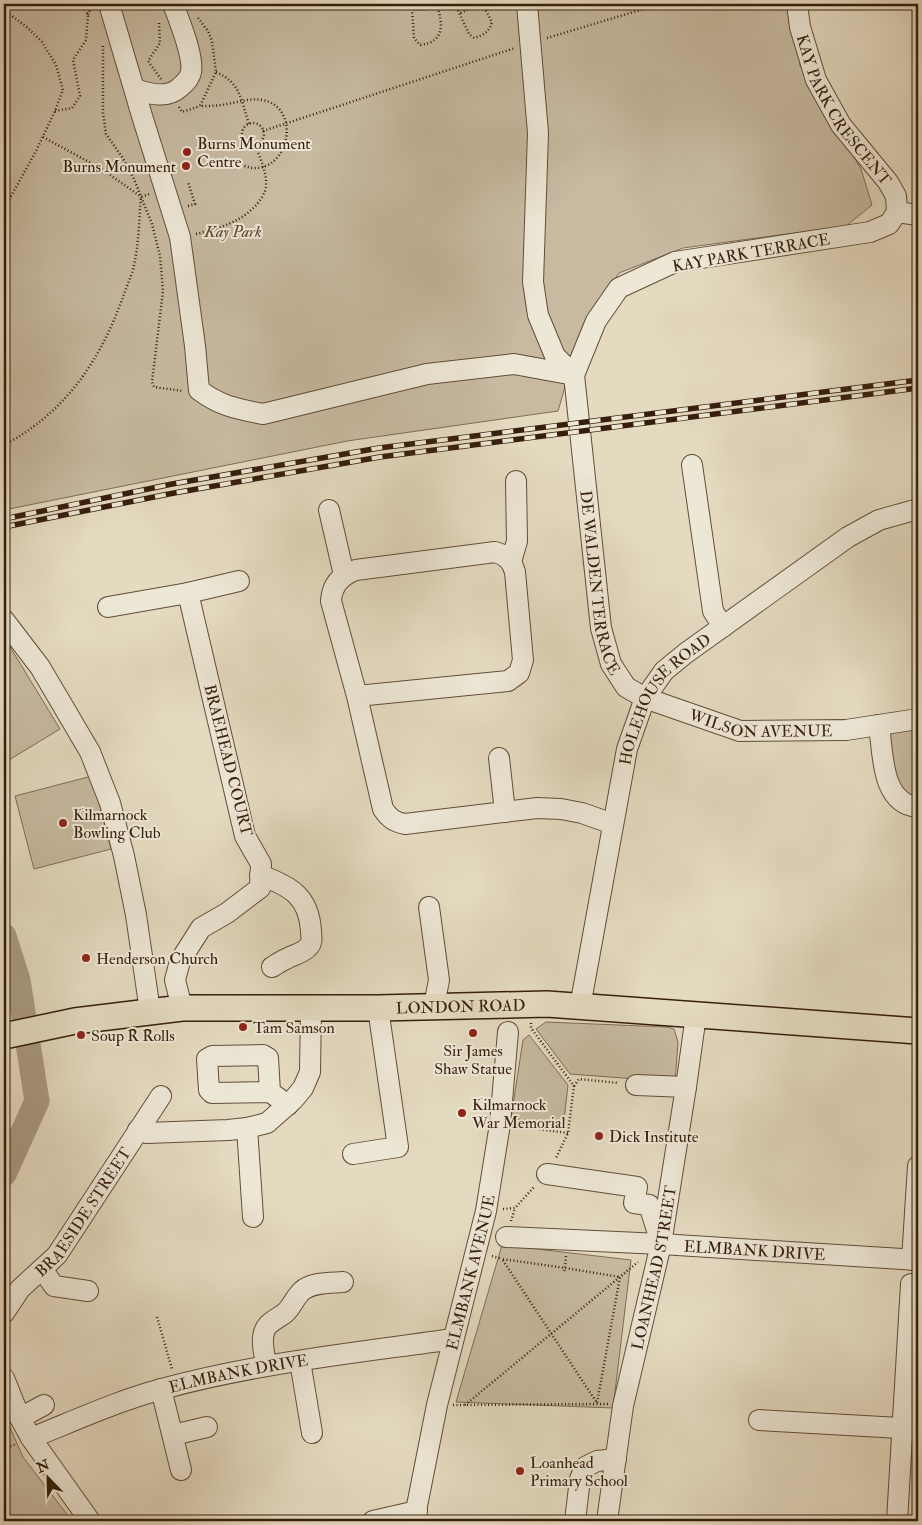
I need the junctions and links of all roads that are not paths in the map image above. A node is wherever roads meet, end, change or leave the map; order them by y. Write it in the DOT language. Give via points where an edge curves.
graph roads {
  1 [pos="109,4"];
  2 [pos="173,4"];
  3 [pos="527,4"];
  4 [pos="797,4"];
  5 [pos="135,89"];
  6 [pos="163,93"];
  7 [pos="142,116"];
  8 [pos="897,212"];
  9 [pos="918,215"];
  10 [pos="574,375"];
  11 [pos="692,465"];
  12 [pos="516,481"];
  13 [pos="918,509"];
  14 [pos="329,510"];
  15 [pos="511,562"];
  16 [pos="344,575"];
  17 [pos="239,581"];
  18 [pos="188,593"];
  19 [pos="108,607"];
  20 [pos="4,620"];
  21 [pos="723,626"];
  22 [pos="357,696"];
  23 [pos="645,698"];
  24 [pos="918,720"];
  25 [pos="879,725"];
  26 [pos="498,758"];
  27 [pos="918,806"];
  28 [pos="505,812"];
  29 [pos="614,824"];
  30 [pos="260,875"];
  31 [pos="429,907"];
  32 [pos="272,967"];
  33 [pos="434,1006"];
  34 [pos="580,1007"];
  35 [pos="182,1008"];
  36 [pos="311,1008"];
  37 [pos="378,1008"];
  38 [pos="150,1011"];
  39 [pos="696,1014"];
  40 [pos="918,1031"];
  41 [pos="508,1032"];
  42 [pos="6,1036"];
  43 [pos="636,1085"];
  44 [pos="686,1087"];
  45 [pos="270,1092"];
  46 [pos="161,1096"];
  47 [pos="288,1105"];
  48 [pos="247,1128"];
  49 [pos="138,1130"];
  50 [pos="354,1154"];
  51 [pos="918,1166"];
  52 [pos="547,1174"];
  53 [pos="253,1217"];
  54 [pos="506,1237"];
  55 [pos="661,1244"];
  56 [pos="915,1260"];
  57 [pos="42,1269"];
  58 [pos="343,1282"];
  59 [pos="911,1284"];
  60 [pos="88,1290"];
  61 [pos="4,1313"];
  62 [pos="453,1340"];
  63 [pos="300,1360"];
  64 [pos="266,1365"];
  65 [pos="4,1378"];
  66 [pos="160,1389"];
  67 [pos="44,1405"];
  68 [pos="20,1418"];
  69 [pos="760,1420"];
  70 [pos="207,1427"];
  71 [pos="911,1429"];
  72 [pos="312,1434"];
  73 [pos="173,1435"];
  74 [pos="31,1438"];
  75 [pos="616,1459"];
  76 [pos="181,1470"];
  77 [pos="416,1516"];
  78 [pos="90,1521"];
  79 [pos="373,1521"];
  80 [pos="576,1521"];
  81 [pos="607,1521"];
  82 [pos="897,1521"];
  1 -- 5 [label="street"];
  2 -- 6 [label="street" via="189,51 191,72 176,91"];
  3 -- 10 [label="street" via="538,133 533,282 538,316 555,356"];
  4 -- 8 [label="street, KAY PARK CRESCENT" via="800,27 816,80 841,125 888,182 896,196"];
  5 -- 6 [label="street" via="148,94"];
  5 -- 7 [label="street"];
  6 -- 7 [label="street"];
  7 -- 10 [label="street" via="180,237 199,390 214,401 264,414 427,374 514,364"];
  8 -- 9 [label="street"];
  8 -- 10 [label="street, KAY PARK TERRACE" via="889,224 870,232 675,262 619,288 596,321"];
  10 -- 23 [label="street, DE WALDEN TERRACE" via="601,628 611,664 626,687"];
  11 -- 21 [label="street" via="713,611"];
  12 -- 15 [label="street" via="517,540"];
  13 -- 21 [label="street, HOLEHOUSE ROAD" via="880,520 848,537"];
  14 -- 16 [label="street"];
  15 -- 16 [label="street" via="495,552 356,570"];
  15 -- 22 [label="street" via="515,572 523,660 514,678"];
  16 -- 22 [label="street" via="336,584 331,601"];
  17 -- 18 [label="street"];
  18 -- 19 [label="street"];
  18 -- 30 [label="street, BRAEHEAD COURT" via="245,836 261,864"];
  20 -- 38 [label="street" via="40,667 90,752 110,802 131,890"];
  21 -- 23 [label="street, HOLEHOUSE ROAD" via="664,671"];
  22 -- 28 [label="street" via="388,817 405,824"];
  23 -- 25 [label="street, WILSON AVENUE" via="740,731 846,730"];
  23 -- 29 [label="street, HOLEHOUSE ROAD" via="627,749"];
  24 -- 25 [label="street, WILSON AVENUE"];
  25 -- 27 [label="street" via="886,779 896,796 908,806"];
  26 -- 28 [label="street"];
  28 -- 29 [label="street" via="561,809"];
  29 -- 34 [label="street, HOLEHOUSE ROAD"];
  30 -- 32 [label="street" via="295,892 302,900 310,922 312,943 309,947"];
  30 -- 35 [label="street" via="260,888 228,913 201,928 180,961 175,980"];
  31 -- 33 [label="street" via="439,980"];
  33 -- 34 [label="main road, LONDON ROAD" via="547,1004"];
  33 -- 37 [label="main road, LONDON ROAD"];
  34 -- 39 [label="main road, LONDON ROAD"];
  35 -- 36 [label="main road, LONDON ROAD"];
  35 -- 38 [label="main road, LONDON ROAD"];
  36 -- 37 [label="main road, LONDON ROAD"];
  36 -- 47 [label="street, BRAESIDE STREET" via="310,1072 303,1088"];
  37 -- 50 [label="street" via="398,1147"];
  38 -- 42 [label="main road, LONDON ROAD"];
  39 -- 40 [label="main road, LONDON ROAD"];
  39 -- 44 [label="street, LOANHEAD STREET"];
  41 -- 62 [label="street, ELMBANK AVENUE" via="500,1124 486,1211"];
  43 -- 44 [label="street"];
  44 -- 55 [label="street, LOANHEAD STREET"];
  45 -- 47 [label="street"];
  46 -- 49 [label="street, BRAESIDE STREET"];
  47 -- 48 [label="street, BRAESIDE STREET" via="268,1123"];
  48 -- 49 [label="street, BRAESIDE STREET"];
  48 -- 53 [label="street"];
  49 -- 57 [label="street, BRAESIDE STREET" via="57,1255"];
  51 -- 56 [label="street"];
  52 -- 55 [label="street" via="637,1187 634,1203 649,1205"];
  54 -- 55 [label="street, ELMBANK DRIVE"];
  55 -- 56 [label="street, ELMBANK DRIVE"];
  55 -- 75 [label="street, LOANHEAD STREET" via="623,1406"];
  57 -- 60 [label="street" via="54,1286"];
  57 -- 61 [label="street, BRAESIDE STREET" via="20,1290"];
  58 -- 64 [label="street" via="308,1287 286,1312 268,1325 263,1343"];
  59 -- 71 [label="street"];
  62 -- 63 [label="street, ELMBANK DRIVE"];
  62 -- 77 [label="street, ELMBANK AVENUE"];
  63 -- 64 [label="street, ELMBANK DRIVE"];
  63 -- 72 [label="street"];
  64 -- 66 [label="street, ELMBANK DRIVE"];
  65 -- 68 [label="street"];
  66 -- 73 [label="street"];
  66 -- 74 [label="street, ELMBANK DRIVE"];
  67 -- 68 [label="street"];
  68 -- 74 [label="street"];
  69 -- 71 [label="street"];
  70 -- 73 [label="street"];
  71 -- 82 [label="street"];
  73 -- 76 [label="street"];
  74 -- 78 [label="street"];
  75 -- 80 [label="street" via="585,1467 580,1479"];
  75 -- 81 [label="street, LOANHEAD STREET"];
  77 -- 79 [label="street"];
}
